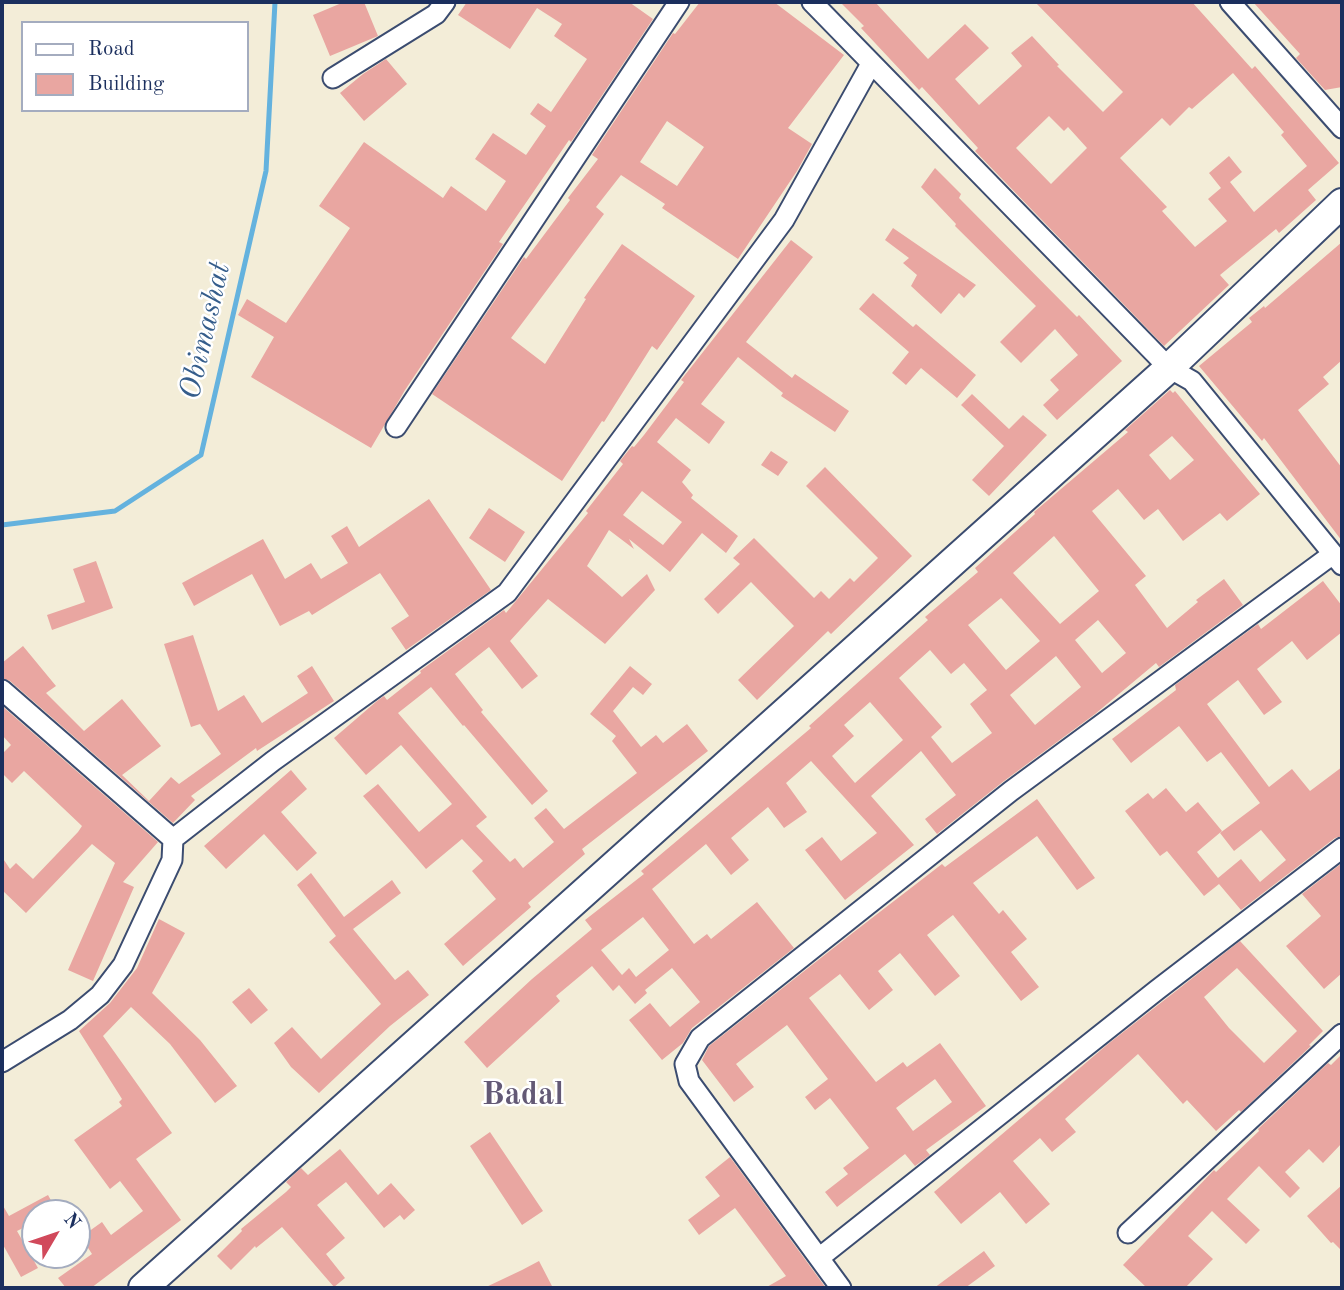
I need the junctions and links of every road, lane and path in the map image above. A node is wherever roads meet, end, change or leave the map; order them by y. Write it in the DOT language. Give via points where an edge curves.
graph roads {
  1 [pos="445,2"];
  2 [pos="680,2"];
  3 [pos="813,2"];
  4 [pos="1230,2"];
  5 [pos="871,64"];
  6 [pos="333,78"];
  7 [pos="1342,128"];
  8 [pos="1342,202"];
  9 [pos="1169,368"];
  10 [pos="396,427"];
  11 [pos="1338,559"];
  12 [pos="2,690"];
  13 [pos="173,839"];
  14 [pos="1342,848"];
  15 [pos="1342,1034"];
  16 [pos="2,1062"];
  17 [pos="1128,1233"];
  18 [pos="819,1258"];
  19 [pos="142,1288"];
  20 [pos="841,1288"];
  1 -- 6 [label="street" via="436,14"];
  2 -- 10 [label="street"];
  3 -- 5 [label="street"];
  4 -- 7 [label="street"];
  5 -- 9 [label="street"];
  5 -- 13 [label="street" via="784,220 507,593 273,761"];
  8 -- 9 [label="street"];
  9 -- 11 [label="street" via="1192,381"];
  9 -- 19 [label="street"];
  11 -- 18 [label="street" via="1011,791 699,1038 685,1064 689,1081"];
  12 -- 13 [label="street"];
  13 -- 16 [label="street" via="172,860 123,965 100,995 70,1020"];
  14 -- 18 [label="street"];
  15 -- 17 [label="street"];
  18 -- 20 [label="street"];
}
